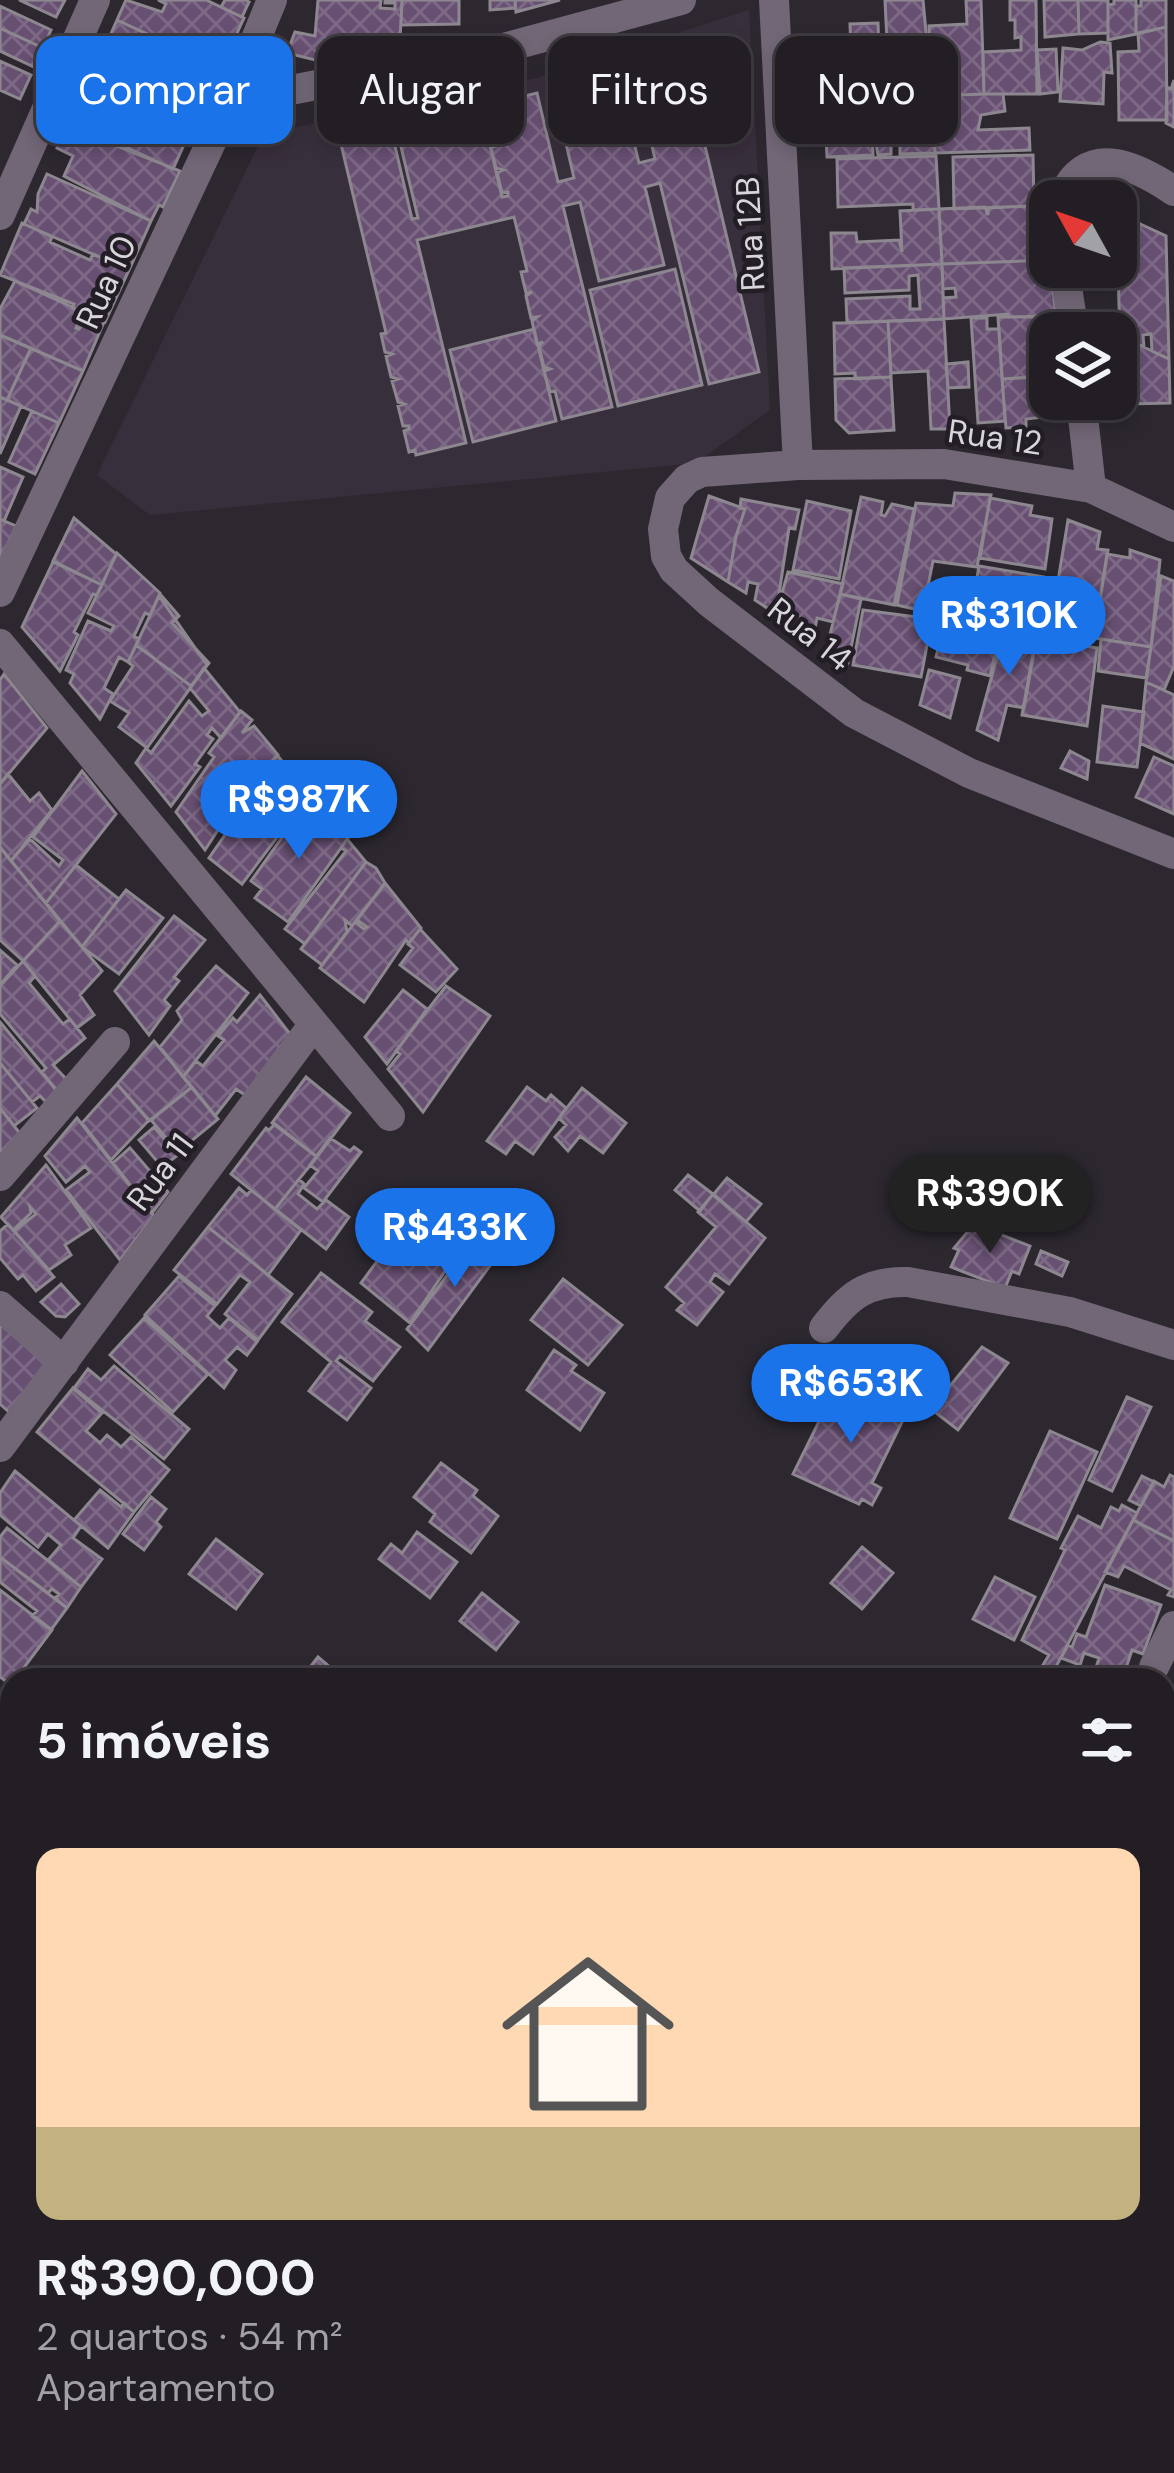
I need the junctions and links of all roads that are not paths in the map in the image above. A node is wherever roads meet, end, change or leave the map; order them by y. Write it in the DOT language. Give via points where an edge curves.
graph roads {
  1 [pos="95,0"];
  2 [pos="272,0"];
  3 [pos="681,0"];
  4 [pos="774,0"];
  5 [pos="257,36"];
  6 [pos="293,90"];
  7 [pos="210,144"];
  8 [pos="1072,180"];
  9 [pos="1174,191"];
  10 [pos="0,215"];
  11 [pos="1084,420"];
  12 [pos="798,465"];
  13 [pos="1091,488"];
  14 [pos="1174,527"];
  15 [pos="0,592"];
  16 [pos="0,644"];
  17 [pos="1174,854"];
  18 [pos="314,1024"];
  19 [pos="115,1042"];
  20 [pos="390,1116"];
  21 [pos="0,1176"];
  22 [pos="0,1306"];
  23 [pos="824,1328"];
  24 [pos="1174,1345"];
  25 [pos="64,1362"];
  26 [pos="0,1447"];
  27 [pos="1174,1626"];
  28 [pos="1154,1667"];
  1 -- 10 [label="street"];
  2 -- 5 [label="street, Rua 10"];
  3 -- 6 [label="street" via="500,49"];
  4 -- 12 [label="street, Rua 12B"];
  7 -- 15 [label="street, Rua 10"];
  8 -- 9 [label="street" via="1126,164"];
  11 -- 13 [label="street"];
  12 -- 13 [label="street, Rua 12" via="944,464"];
  12 -- 17 [label="street, Rua 14" via="687,479 664,513 663,546 674,570 898,739"];
  13 -- 14 [label="street, Rua 12"];
  16 -- 18 [label="street"];
  18 -- 20 [label="street"];
  18 -- 25 [label="street, Rua 11"];
  19 -- 21 [label="street"];
  22 -- 25 [label="street"];
  23 -- 24 [label="street" via="864,1288 908,1282 1070,1312"];
  25 -- 26 [label="street, Rua 11"];
  27 -- 28 [label="street"];
}
